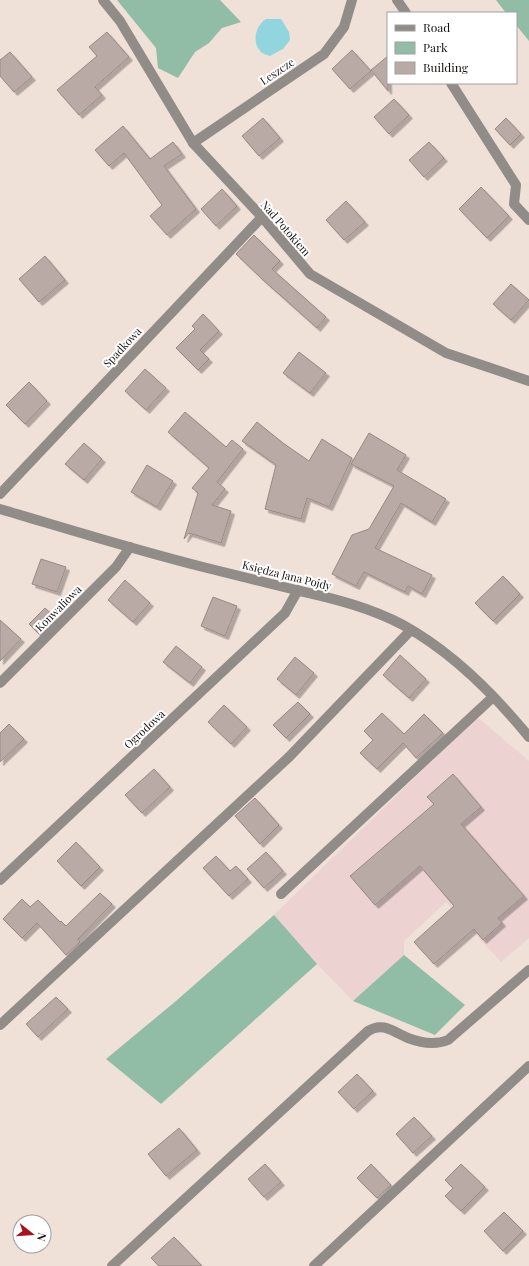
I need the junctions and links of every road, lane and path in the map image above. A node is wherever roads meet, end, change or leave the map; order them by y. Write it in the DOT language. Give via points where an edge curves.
graph roads {
  1 [pos="103,0"];
  2 [pos="352,0"];
  3 [pos="397,0"];
  4 [pos="405,12"];
  5 [pos="452,84"];
  6 [pos="193,143"];
  7 [pos="262,218"];
  8 [pos="529,220"];
  9 [pos="529,381"];
  10 [pos="0,494"];
  11 [pos="0,509"];
  12 [pos="130,547"];
  13 [pos="298,590"];
  14 [pos="411,630"];
  15 [pos="0,683"];
  16 [pos="493,697"];
  17 [pos="529,737"];
  18 [pos="0,880"];
  19 [pos="281,894"];
  20 [pos="529,970"];
  21 [pos="0,1025"];
  22 [pos="529,1066"];
  23 [pos="112,1266"];
  24 [pos="314,1266"];
  1 -- 6 [label="street, Nad Potokiem" via="120,22"];
  2 -- 6 [label="street, Leszcze" via="344,27 324,54"];
  3 -- 4 [label="street"];
  5 -- 8 [label="street" via="516,185 514,204"];
  6 -- 7 [label="street, Nad Potokiem"];
  7 -- 9 [label="street, Nad Potokiem" via="310,274 446,353"];
  7 -- 10 [label="street, Spadkowa"];
  11 -- 12 [label="street, Księdza Jana Pojdy"];
  12 -- 13 [label="street, Księdza Jana Pojdy"];
  12 -- 15 [label="street, Konwaliowa" via="116,567"];
  13 -- 14 [label="street, Księdza Jana Pojdy" via="369,610"];
  13 -- 18 [label="street, Ogrodowa" via="285,613"];
  14 -- 16 [label="street, Księdza Jana Pojdy" via="453,660"];
  14 -- 21 [label="street" via="288,757"];
  16 -- 17 [label="street, Księdza Jana Pojdy"];
  16 -- 19 [label="street"];
  20 -- 23 [label="street" via="448,1040 433,1043 417,1041 382,1027 368,1031"];
  22 -- 24 [label="street"];
}
